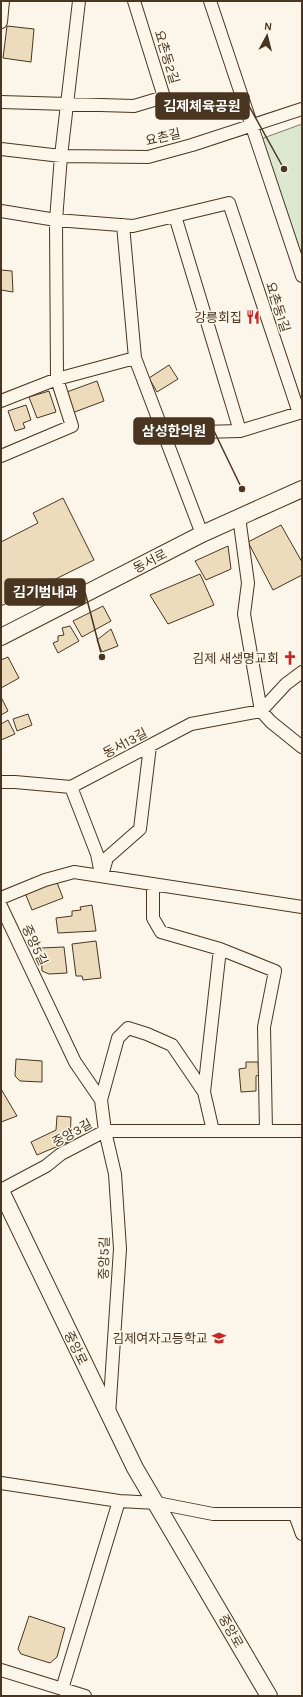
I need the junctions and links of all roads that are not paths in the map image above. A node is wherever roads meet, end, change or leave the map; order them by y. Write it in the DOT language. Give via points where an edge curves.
graph roads {
  1 [pos="3,1"];
  2 [pos="79,1"];
  3 [pos="134,1"];
  4 [pos="210,1"];
  5 [pos="1,22"];
  6 [pos="1,102"];
  7 [pos="68,104"];
  8 [pos="302,109"];
  9 [pos="252,126"];
  10 [pos="1,149"];
  11 [pos="61,156"];
  12 [pos="1,211"];
  13 [pos="175,216"];
  14 [pos="56,220"];
  15 [pos="123,225"];
  16 [pos="302,276"];
  17 [pos="135,358"];
  18 [pos="57,379"];
  19 [pos="1,401"];
  20 [pos="240,431"];
  21 [pos="164,433"];
  22 [pos="1,456"];
  23 [pos="302,488"];
  24 [pos="239,517"];
  25 [pos="202,534"];
  26 [pos="1,637"];
  27 [pos="302,672"];
  28 [pos="261,711"];
  29 [pos="150,746"];
  30 [pos="302,747"];
  31 [pos="1,782"];
  32 [pos="71,787"];
  33 [pos="102,875"];
  34 [pos="153,885"];
  35 [pos="1,898"];
  36 [pos="1,906"];
  37 [pos="302,908"];
  38 [pos="220,949"];
  39 [pos="204,1092"];
  40 [pos="101,1100"];
  41 [pos="105,1131"];
  42 [pos="213,1131"];
  43 [pos="266,1131"];
  44 [pos="302,1131"];
  45 [pos="1,1191"];
  46 [pos="109,1417"];
  47 [pos="1,1483"];
  48 [pos="119,1501"];
  49 [pos="157,1503"];
  50 [pos="298,1515"];
  51 [pos="302,1534"];
  52 [pos="1,1670"];
  53 [pos="62,1689"];
  54 [pos="85,1696"];
  55 [pos="269,1696"];
  1 -- 5 [label="street"];
  2 -- 7 [label="street"];
  3 -- 7 [label="street, 요촌동2길" via="164,97 134,106"];
  4 -- 9 [label="street"];
  6 -- 7 [label="street, 요촌동2길"];
  7 -- 11 [label="street"];
  8 -- 9 [label="street, 요촌길"];
  9 -- 11 [label="street, 요촌길" via="148,157"];
  9 -- 16 [label="street"];
  10 -- 11 [label="street, 요촌길"];
  11 -- 14 [label="street"];
  12 -- 14 [label="street, 요촌동1길"];
  13 -- 15 [label="street, 요촌동1길" via="133,226"];
  13 -- 20 [label="street"];
  13 -- 20 [label="street, 요촌동1길" via="229,204 299,413"];
  14 -- 15 [label="street, 요촌동1길"];
  14 -- 18 [label="street"];
  15 -- 17 [label="street"];
  17 -- 18 [label="street"];
  17 -- 21 [label="street"];
  18 -- 19 [label="street"];
  18 -- 22 [label="street" via="72,426"];
  20 -- 21 [label="street, 요촌동1길"];
  21 -- 25 [label="street"];
  23 -- 24 [label="street, 동서로"];
  24 -- 25 [label="street, 동서로"];
  24 -- 28 [label="street" via="248,583 244,614"];
  25 -- 26 [label="street, 동서로"];
  27 -- 28 [label="street" via="286,684"];
  28 -- 29 [label="street, 동서13길" via="191,724"];
  28 -- 30 [label="street"];
  29 -- 32 [label="street, 동서13길"];
  29 -- 33 [label="street" via="140,829 107,858"];
  31 -- 32 [label="street"];
  32 -- 33 [label="street" via="97,854"];
  33 -- 34 [label="street"];
  33 -- 35 [label="street" via="74,872 45,880"];
  34 -- 37 [label="street"];
  34 -- 38 [label="street" via="153,918 161,932"];
  36 -- 40 [label="street, 중앙5길" via="75,1062"];
  38 -- 39 [label="street"];
  38 -- 43 [label="street" via="275,971 264,1027"];
  39 -- 40 [label="street, 중앙5길" via="172,1045 128,1028 118,1038"];
  39 -- 42 [label="street"];
  40 -- 41 [label="street, 중앙5길"];
  41 -- 42 [label="street, 중앙3길"];
  41 -- 45 [label="street, 중앙3길" via="61,1154 46,1166"];
  41 -- 46 [label="street, 중앙5길" via="115,1174 120,1249"];
  42 -- 43 [label="street, 중앙3길"];
  43 -- 44 [label="street, 중앙3길"];
  45 -- 46 [label="street, 중앙로"];
  46 -- 49 [label="street, 중앙로" via="135,1468"];
  47 -- 48 [label="street"];
  48 -- 49 [label="street"];
  48 -- 53 [label="street"];
  49 -- 50 [label="street" via="213,1514"];
  49 -- 55 [label="street, 중앙로"];
  50 -- 51 [label="street"];
  52 -- 53 [label="street"];
  53 -- 54 [label="street"];
}
